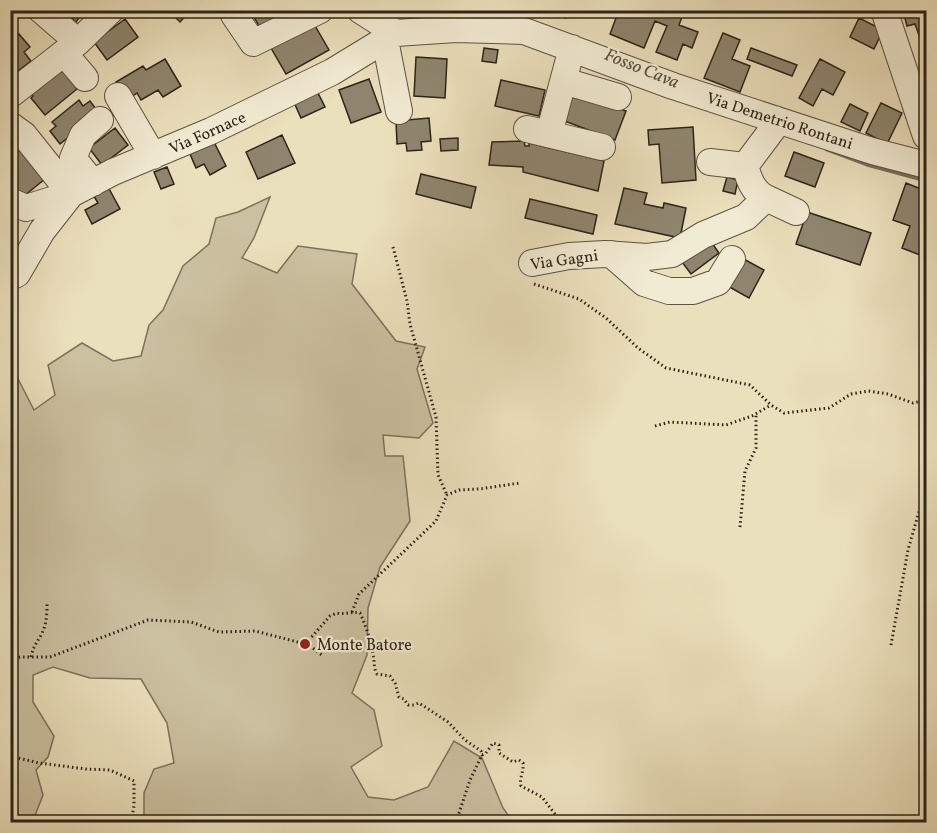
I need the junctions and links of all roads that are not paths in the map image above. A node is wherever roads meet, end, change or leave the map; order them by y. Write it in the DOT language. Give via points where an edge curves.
graph roads {
  1 [pos="41,10"];
  2 [pos="111,10"];
  3 [pos="320,10"];
  4 [pos="884,10"];
  5 [pos="234,15"];
  6 [pos="456,20"];
  7 [pos="384,27"];
  8 [pos="71,47"];
  9 [pos="569,60"];
  10 [pos="85,78"];
  11 [pos="10,95"];
  12 [pos="118,96"];
  13 [pos="618,97"];
  14 [pos="399,111"];
  15 [pos="100,120"];
  16 [pos="10,125"];
  17 [pos="771,129"];
  18 [pos="926,131"];
  19 [pos="602,147"];
  20 [pos="153,156"];
  21 [pos="710,162"];
  22 [pos="927,165"];
  23 [pos="745,166"];
  24 [pos="82,188"];
  25 [pos="766,198"];
  26 [pos="10,201"];
  27 [pos="796,212"];
  28 [pos="611,254"];
  29 [pos="732,259"];
  30 [pos="529,272"];
  31 [pos="10,277"];
  1 -- 8 [label="street"];
  2 -- 8 [label="street"];
  3 -- 5 [label="street" via="253,43"];
  4 -- 18 [label="street"];
  6 -- 7 [label="street, Via Demetrio Rontani"];
  6 -- 9 [label="street, Via Demetrio Rontani" via="524,31"];
  7 -- 14 [label="street"];
  7 -- 20 [label="street, Via Fornace" via="332,72"];
  8 -- 10 [label="street"];
  8 -- 11 [label="street"];
  9 -- 13 [label="street"];
  9 -- 17 [label="street, Via Demetrio Rontani" via="673,86"];
  9 -- 19 [label="street" via="538,131"];
  12 -- 20 [label="street"];
  15 -- 24 [label="street" via="83,135 73,158"];
  16 -- 24 [label="street"];
  17 -- 22 [label="street, Via Demetrio Rontani"];
  17 -- 23 [label="street"];
  20 -- 24 [label="street, Via Fornace"];
  21 -- 23 [label="street"];
  23 -- 25 [label="street" via="749,182"];
  24 -- 26 [label="street, Via Fornace" via="26,208"];
  24 -- 31 [label="street" via="42,231 17,274"];
  25 -- 27 [label="street"];
  25 -- 28 [label="street, Via Gagni" via="746,217 672,254"];
  28 -- 29 [label="street" via="644,283 669,291 693,291 718,282"];
  28 -- 30 [label="street, Via Gagni" via="569,256"];
}
